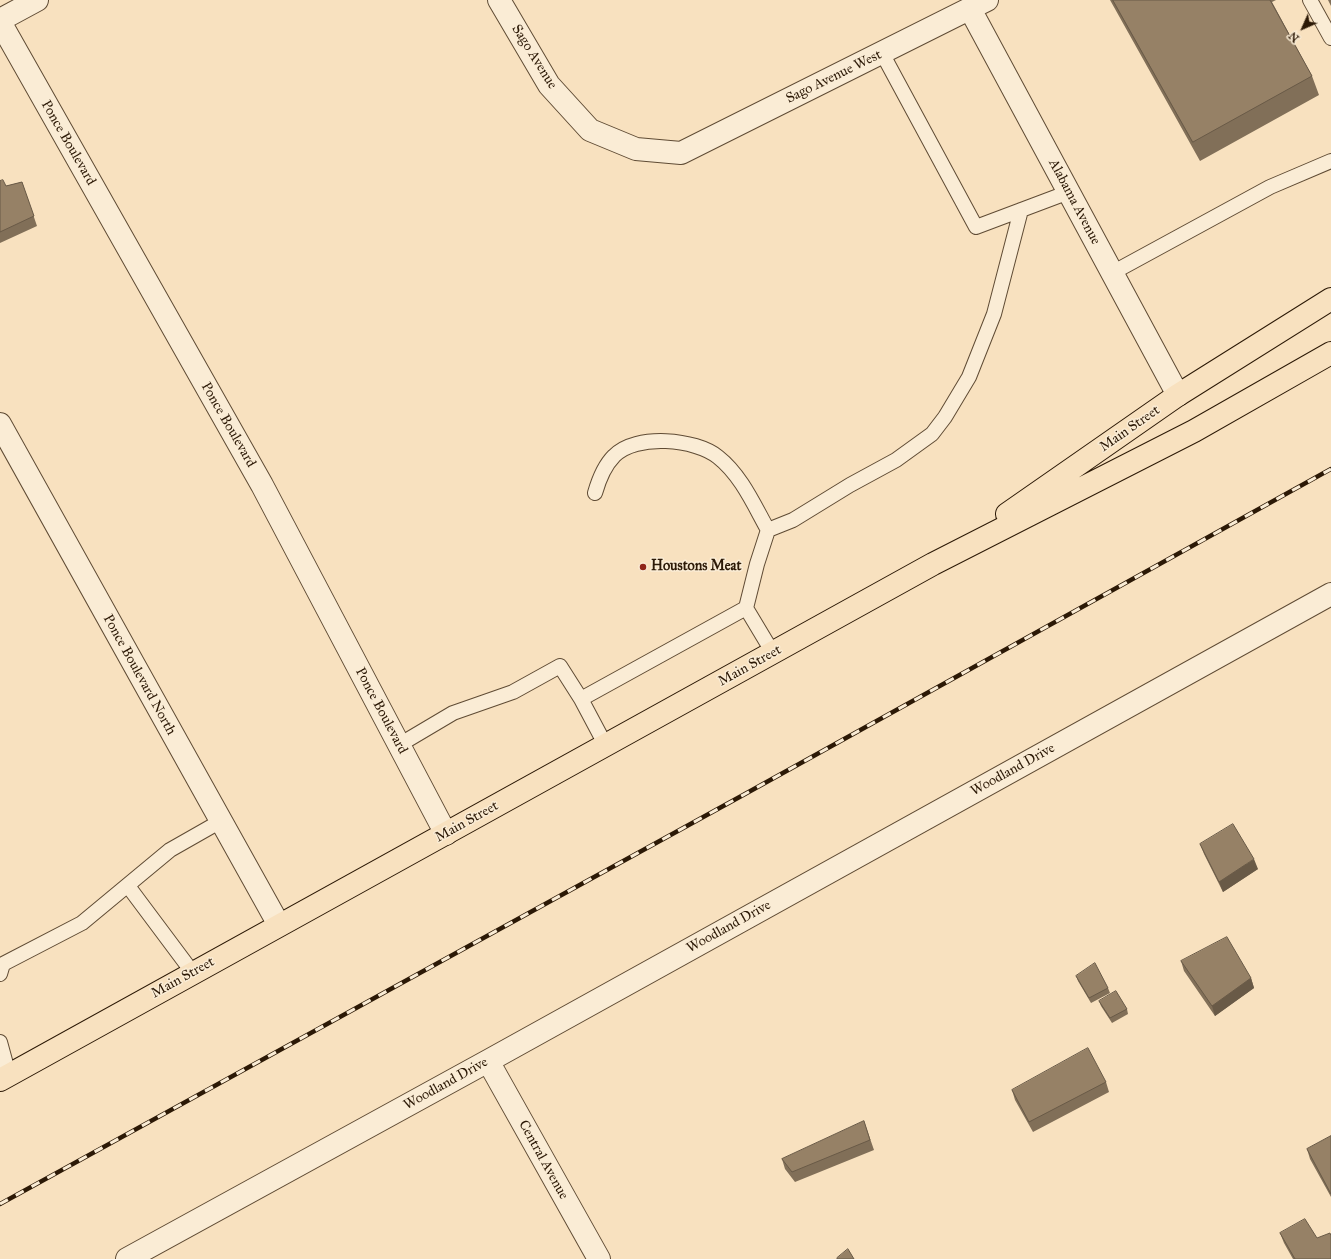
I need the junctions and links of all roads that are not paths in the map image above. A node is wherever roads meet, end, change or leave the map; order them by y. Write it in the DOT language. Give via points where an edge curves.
graph roads {
  1 [pos="37,0"];
  2 [pos="498,0"];
  3 [pos="1310,0"];
  4 [pos="978,4"];
  5 [pos="0,21"];
  6 [pos="1331,38"];
  7 [pos="882,53"];
  8 [pos="681,153"];
  9 [pos="1331,161"];
  10 [pos="1069,192"];
  11 [pos="1021,210"];
  12 [pos="1112,273"];
  13 [pos="1331,299"];
  14 [pos="1331,353"];
  15 [pos="1178,396"];
  16 [pos="0,424"];
  17 [pos="595,493"];
  18 [pos="768,530"];
  19 [pos="933,564"];
  20 [pos="1331,594"];
  21 [pos="746,608"];
  22 [pos="773,653"];
  23 [pos="581,699"];
  24 [pos="399,745"];
  25 [pos="606,746"];
  26 [pos="221,822"];
  27 [pos="446,834"];
  28 [pos="128,886"];
  29 [pos="279,925"];
  30 [pos="193,973"];
  31 [pos="0,974"];
  32 [pos="0,1042"];
  33 [pos="488,1061"];
  34 [pos="4,1078"];
  35 [pos="127,1259"];
  36 [pos="599,1259"];
  1 -- 5 [label="street"];
  2 -- 8 [label="street, Sago Avenue" via="549,85 590,130 636,149"];
  3 -- 6 [label="lane"];
  4 -- 7 [label="street, Sago Avenue West"];
  4 -- 10 [label="street, Alabama Avenue"];
  5 -- 24 [label="street, Ponce Boulevard" via="262,485"];
  7 -- 8 [label="street, Sago Avenue West"];
  7 -- 11 [label="lane" via="976,228"];
  9 -- 12 [label="lane" via="1270,187"];
  10 -- 11 [label="lane"];
  10 -- 12 [label="street, Alabama Avenue"];
  11 -- 18 [label="lane" via="994,314 969,378 945,418 932,434 896,460 793,520"];
  12 -- 15 [label="street, Alabama Avenue"];
  13 -- 15 [label="main road, Main Street"];
  14 -- 19 [label="main road, Main Street" via="1194,431"];
  15 -- 19 [label="main road, Main Street"];
  16 -- 26 [label="street, Ponce Boulevard North"];
  17 -- 18 [label="lane" via="600,477 615,455 631,445 655,440 682,443 704,449 732,470"];
  18 -- 21 [label="lane"];
  19 -- 22 [label="main road, Main Street"];
  20 -- 33 [label="street, Woodland Drive"];
  21 -- 22 [label="lane"];
  21 -- 23 [label="lane"];
  22 -- 25 [label="main road, Main Street"];
  23 -- 24 [label="lane" via="560,666 513,692 453,713"];
  23 -- 25 [label="lane"];
  24 -- 27 [label="street, Ponce Boulevard"];
  25 -- 27 [label="main road, Main Street"];
  26 -- 28 [label="lane" via="170,850"];
  26 -- 29 [label="street, Ponce Boulevard North"];
  27 -- 29 [label="main road, Main Street"];
  28 -- 30 [label="lane"];
  28 -- 31 [label="lane" via="82,923 3,964"];
  29 -- 30 [label="main road, Main Street"];
  30 -- 34 [label="main road, Main Street"];
  32 -- 34 [label="lane"];
  33 -- 35 [label="street, Woodland Drive"];
  33 -- 36 [label="street, Central Avenue"];
}
